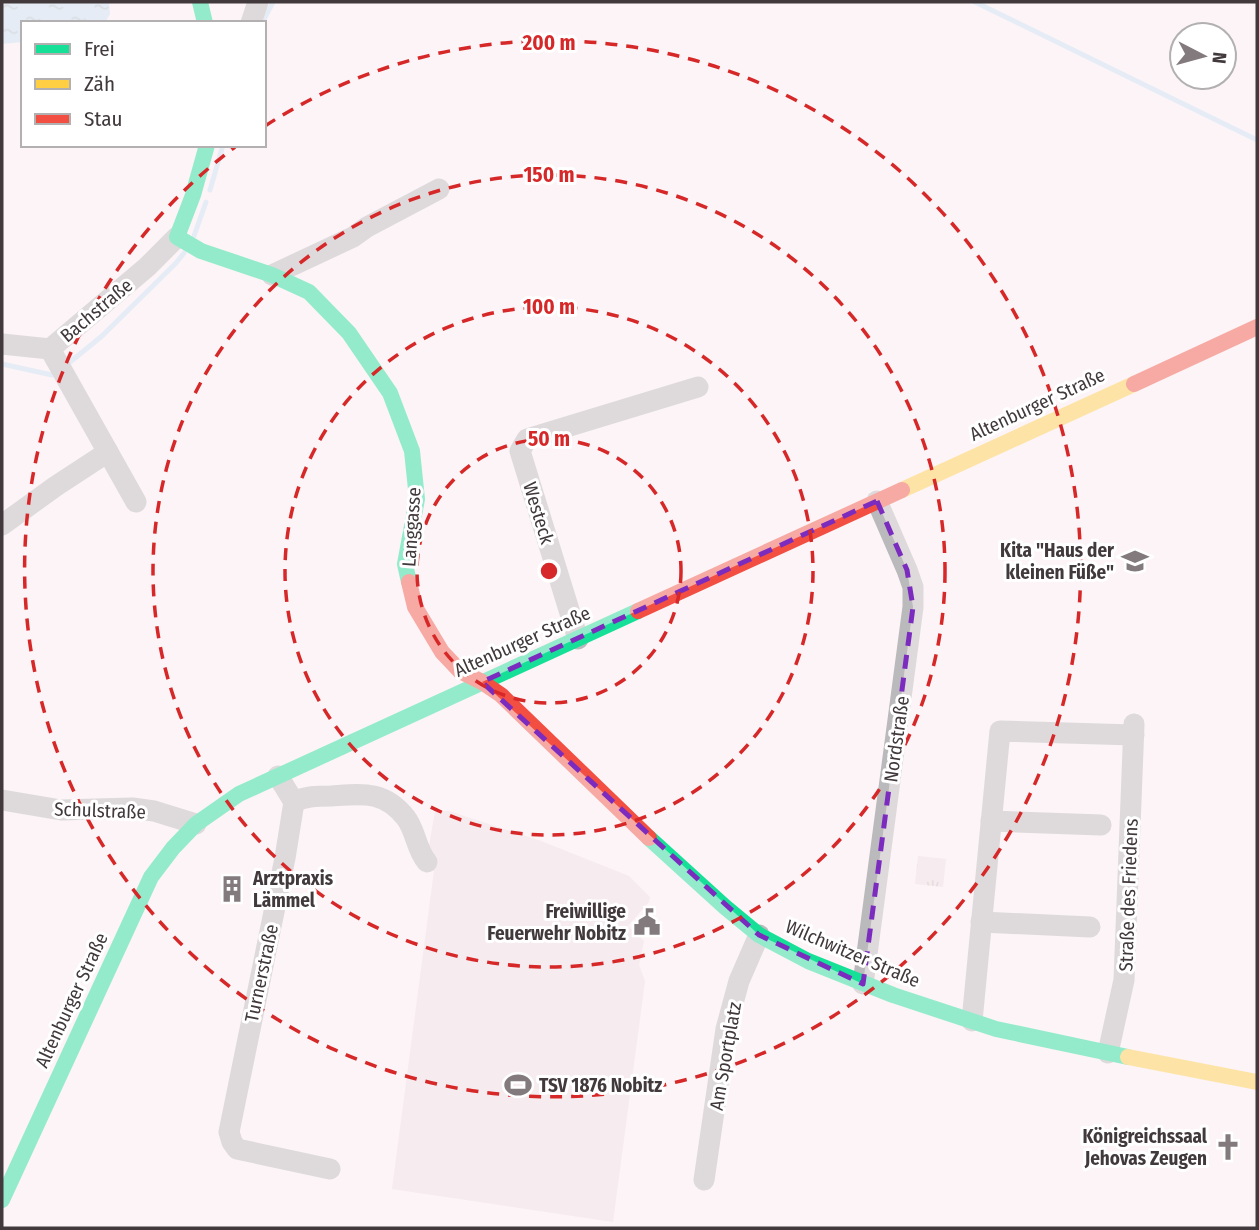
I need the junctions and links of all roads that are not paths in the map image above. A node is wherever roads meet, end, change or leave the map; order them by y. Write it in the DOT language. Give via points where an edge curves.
graph roads {
  1 [pos="200,2"];
  2 [pos="258,2"];
  3 [pos="205,21"];
  4 [pos="252,21"];
  5 [pos="207,147"];
  6 [pos="439,189"];
  7 [pos="185,242"];
  8 [pos="272,275"];
  9 [pos="1257,327"];
  10 [pos="2,344"];
  11 [pos="57,362"];
  12 [pos="698,387"];
  13 [pos="107,452"];
  14 [pos="877,501"];
  15 [pos="136,502"];
  16 [pos="2,524"];
  17 [pos="578,639"];
  18 [pos="482,682"];
  19 [pos="278,776"];
  20 [pos="2,800"];
  21 [pos="293,802"];
  22 [pos="991,821"];
  23 [pos="196,824"];
  24 [pos="1101,825"];
  25 [pos="427,862"];
  26 [pos="981,922"];
  27 [pos="1090,927"];
  28 [pos="759,936"];
  29 [pos="863,984"];
  30 [pos="972,1021"];
  31 [pos="1108,1053"];
  32 [pos="1256,1076"];
  33 [pos="330,1168"];
  34 [pos="704,1180"];
  35 [pos="2,1200"];
  1 -- 3 [label="main road"];
  2 -- 4 [label="street"];
  5 -- 7 [label="main road"];
  6 -- 8 [label="street"];
  7 -- 8 [label="main road, Langgasse"];
  7 -- 11 [label="street, Bachstraße" via="147,267"];
  8 -- 18 [label="main road, Langgasse" via="309,292 349,332 390,393 412,451 417,499 405,564 415,607 442,652 460,671"];
  9 -- 14 [label="main road, Altenburger Straße"];
  10 -- 11 [label="street, Bachstraße"];
  11 -- 13 [label="street"];
  12 -- 17 [label="street, Westeck" via="527,439 520,451"];
  13 -- 15 [label="street"];
  13 -- 16 [label="street"];
  14 -- 17 [label="main road, Altenburger Straße"];
  14 -- 29 [label="street, Nordstraße" via="913,587 913,607"];
  17 -- 18 [label="main road, Altenburger Straße"];
  18 -- 19 [label="main road, Altenburger Straße"];
  18 -- 28 [label="main road, Wilchwitzer Straße"];
  19 -- 21 [label="street"];
  19 -- 23 [label="main road, Altenburger Straße" via="239,794"];
  20 -- 23 [label="street, Schulstraße" via="61,810 132,808"];
  21 -- 25 [label="street" via="358,793 387,800 407,819"];
  21 -- 33 [label="street, Turnerstraße" via="229,1132 237,1149"];
  22 -- 24 [label="street, Straße des Friedens"];
  22 -- 26 [label="street, Straße des Friedens"];
  22 -- 31 [label="street, Straße des Friedens" via="1000,731 1134,729 1124,980"];
  23 -- 35 [label="main road, Altenburger Straße" via="151,877"];
  26 -- 27 [label="street, Straße des Friedens"];
  26 -- 30 [label="street, Straße des Friedens"];
  28 -- 29 [label="main road, Wilchwitzer Straße"];
  28 -- 34 [label="street, Am Sportplatz" via="739,981 726,1029"];
  29 -- 30 [label="main road, Wilchwitzer Straße"];
  30 -- 31 [label="main road, Wilchwitzer Straße"];
  31 -- 32 [label="main road, Wilchwitzer Straße"];
}
